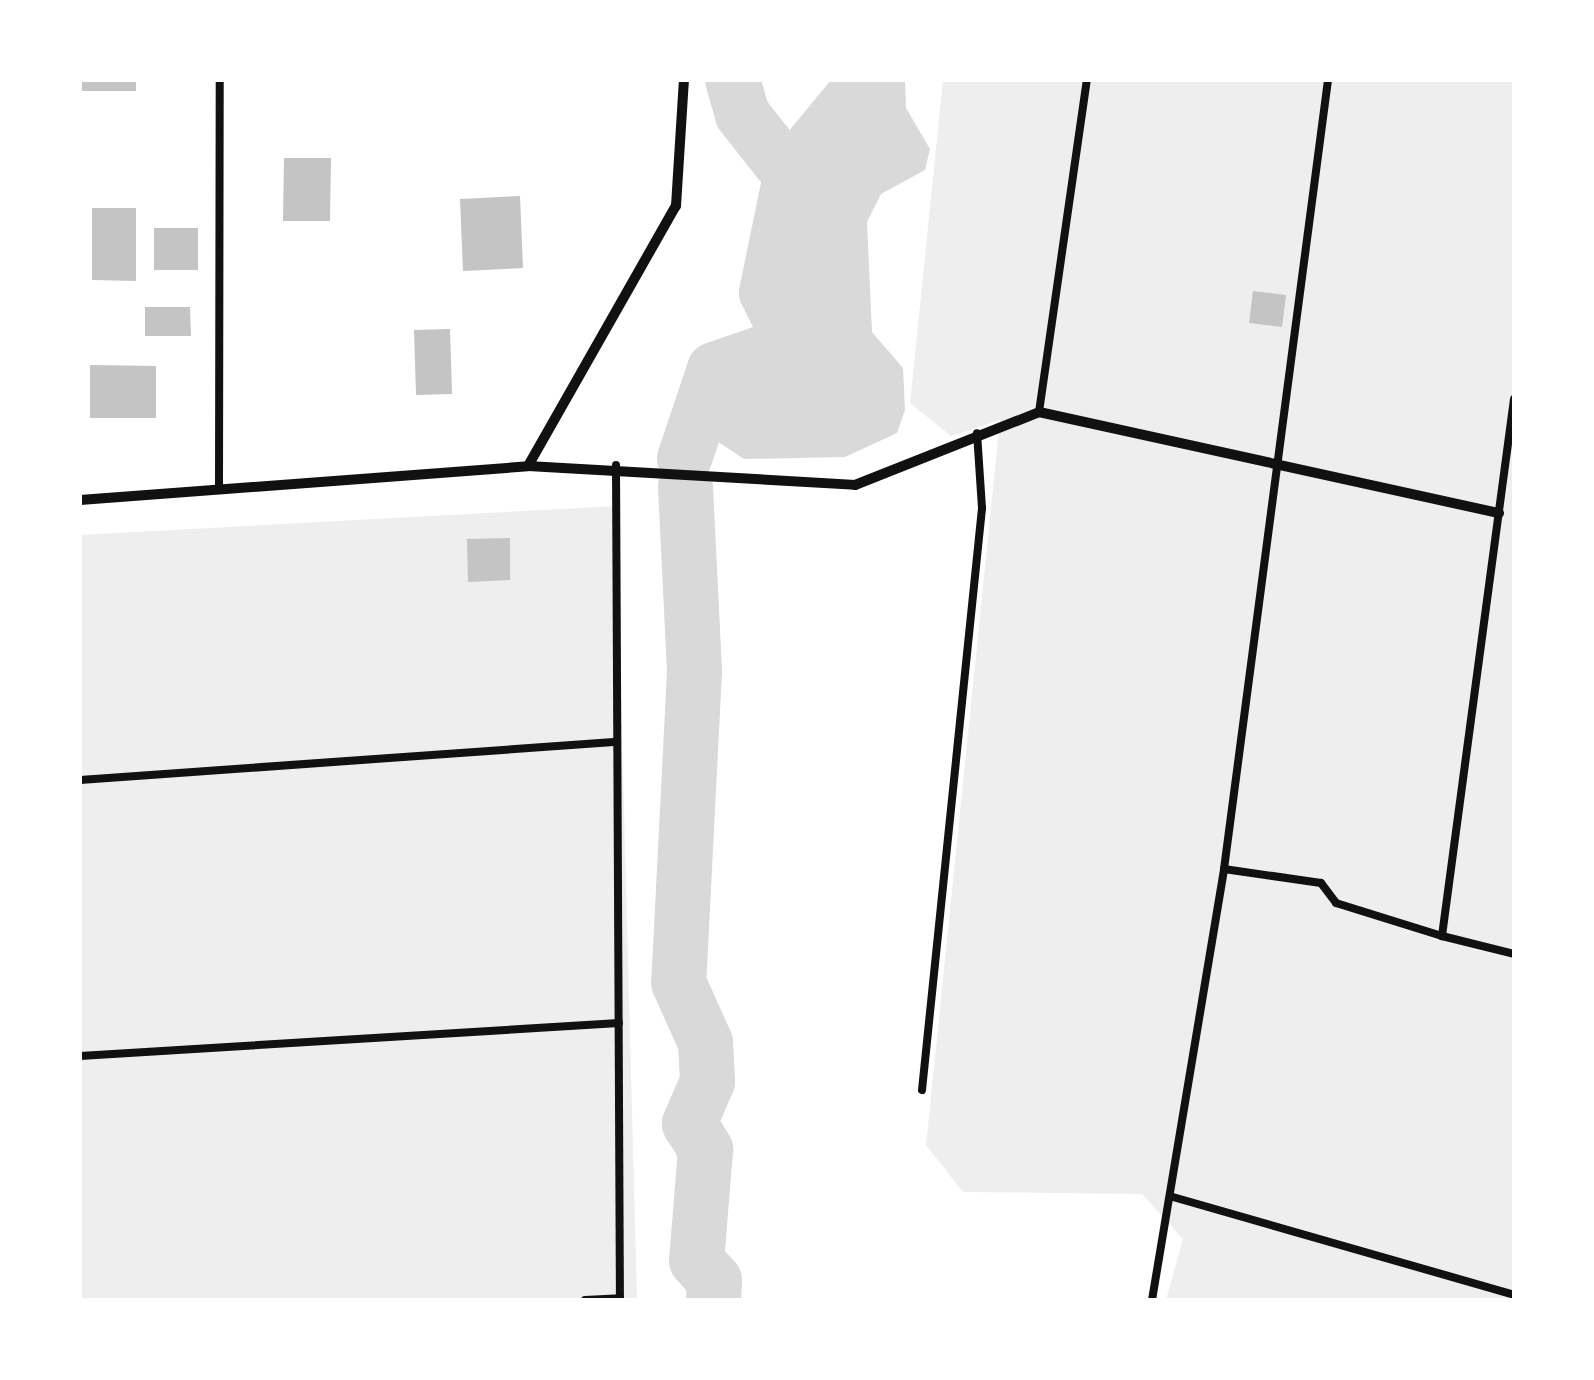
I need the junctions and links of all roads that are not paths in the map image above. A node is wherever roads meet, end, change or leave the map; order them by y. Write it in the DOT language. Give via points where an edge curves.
graph roads {
  1 [pos="220,80"];
  2 [pos="684,80"];
  3 [pos="1088,80"];
  4 [pos="1328,80"];
  5 [pos="1514,399"];
  6 [pos="1039,412"];
  7 [pos="977,433"];
  8 [pos="1279,459"];
  9 [pos="616,465"];
  10 [pos="528,466"];
  11 [pos="219,490"];
  12 [pos="80,500"];
  13 [pos="1499,513"];
  14 [pos="614,742"];
  15 [pos="80,780"];
  16 [pos="1224,869"];
  17 [pos="1442,936"];
  18 [pos="1514,954"];
  19 [pos="619,1023"];
  20 [pos="80,1056"];
  21 [pos="922,1090"];
  22 [pos="1173,1197"];
  23 [pos="1514,1295"];
  24 [pos="620,1299"];
  25 [pos="585,1300"];
  26 [pos="1152,1300"];
  1 -- 11 [label="lane"];
  2 -- 10 [label="street" via="676,206"];
  3 -- 6 [label="lane"];
  4 -- 8 [label="lane"];
  5 -- 13 [label="lane"];
  6 -- 7 [label="street"];
  6 -- 8 [label="street"];
  7 -- 9 [label="street" via="855,485"];
  7 -- 21 [label="lane" via="982,508"];
  8 -- 13 [label="street"];
  8 -- 16 [label="lane"];
  9 -- 10 [label="street"];
  9 -- 14 [label="lane"];
  10 -- 11 [label="street"];
  11 -- 12 [label="street"];
  13 -- 17 [label="lane"];
  14 -- 15 [label="lane"];
  14 -- 19 [label="lane"];
  16 -- 17 [label="lane" via="1322,883 1336,903"];
  16 -- 22 [label="lane"];
  17 -- 18 [label="lane"];
  19 -- 20 [label="lane"];
  19 -- 24 [label="lane"];
  22 -- 23 [label="lane"];
  22 -- 26 [label="lane"];
  24 -- 25 [label="lane"];
}
